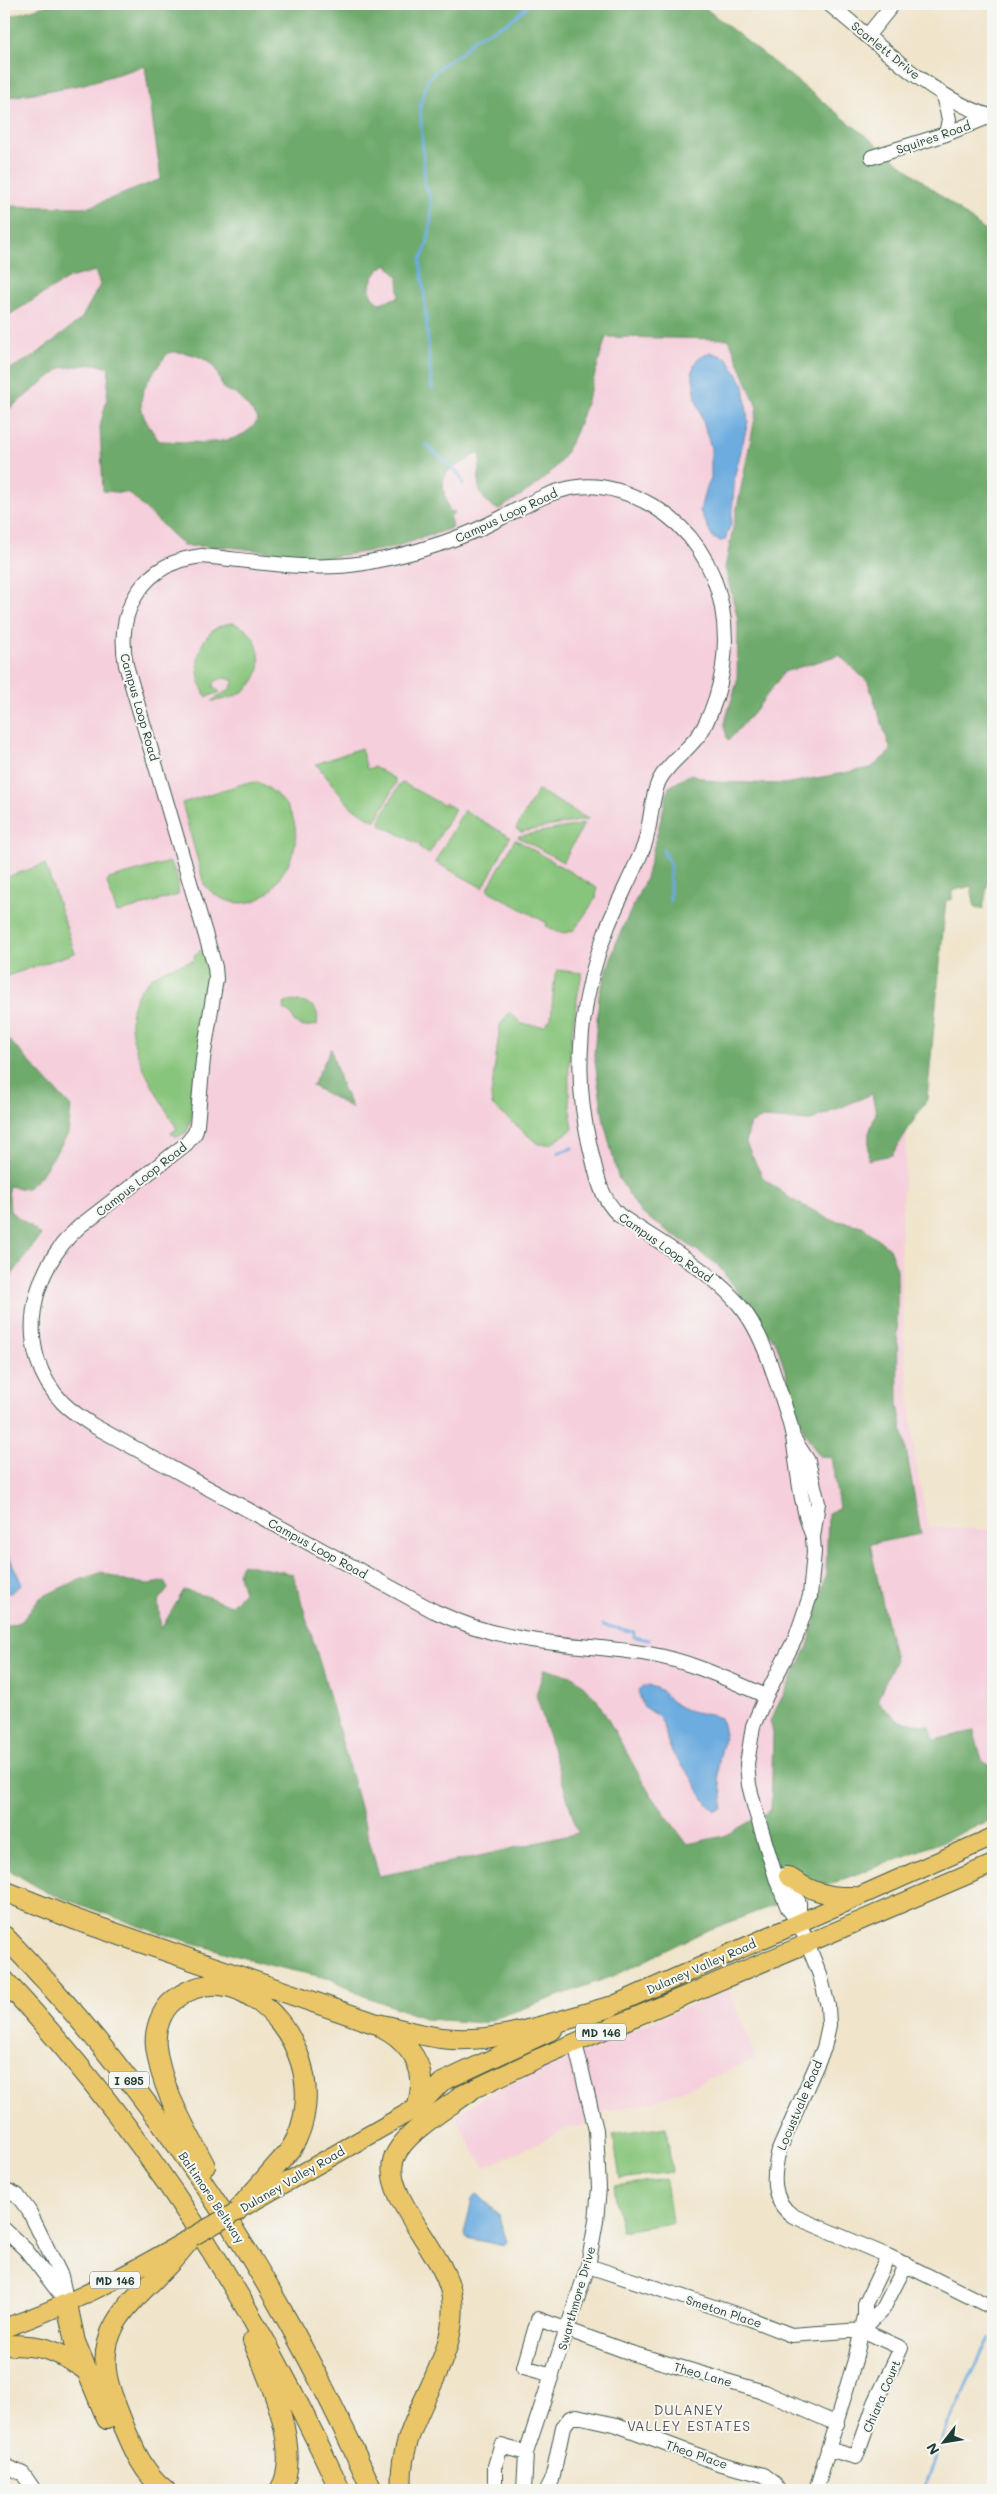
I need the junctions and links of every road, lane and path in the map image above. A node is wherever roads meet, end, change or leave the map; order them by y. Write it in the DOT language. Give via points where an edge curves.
graph roads {
  1 [pos="829,4"];
  2 [pos="893,4"];
  3 [pos="868,35"];
  4 [pos="943,96"];
  5 [pos="992,116"];
  6 [pos="946,134"];
  7 [pos="872,157"];
  8 [pos="766,1696"];
  9 [pos="993,1837"];
  10 [pos="770,1853"];
  11 [pos="993,1864"];
  12 [pos="788,1876"];
  13 [pos="4,1891"];
  14 [pos="862,1895"];
  15 [pos="799,1923"];
  16 [pos="4,1936"];
  17 [pos="807,1944"];
  18 [pos="4,1980"];
  19 [pos="610,2007"];
  20 [pos="374,2023"];
  21 [pos="575,2043"];
  22 [pos="470,2091"];
  23 [pos="418,2107"];
  24 [pos="267,2186"];
  25 [pos="4,2189"];
  26 [pos="236,2212"];
  27 [pos="4,2229"];
  28 [pos="239,2236"];
  29 [pos="192,2237"];
  30 [pos="215,2252"];
  31 [pos="888,2256"];
  32 [pos="164,2261"];
  33 [pos="906,2264"];
  34 [pos="588,2266"];
  35 [pos="67,2304"];
  36 [pos="993,2308"];
  37 [pos="4,2328"];
  38 [pos="567,2330"];
  39 [pos="862,2330"];
  40 [pos="4,2345"];
  41 [pos="86,2370"];
  42 [pos="552,2375"];
  43 [pos="837,2424"];
  44 [pos="828,2449"];
  45 [pos="526,2453"];
  46 [pos="4,2465"];
  47 [pos="34,2490"];
  48 [pos="147,2490"];
  49 [pos="165,2490"];
  50 [pos="280,2490"];
  51 [pos="340,2490"];
  52 [pos="372,2490"];
  53 [pos="402,2490"];
  54 [pos="495,2490"];
  55 [pos="524,2490"];
  56 [pos="547,2490"];
  57 [pos="778,2490"];
  58 [pos="816,2490"];
  1 -- 3 [label="street, Scarlett Drive"];
  2 -- 3 [label="street"];
  3 -- 4 [label="street, Scarlett Drive"];
  4 -- 5 [label="street, Scarlett Drive"];
  4 -- 6 [label="street" via="949,119"];
  5 -- 6 [label="street, Squires Road"];
  6 -- 7 [label="street, Squires Road"];
  8 -- 8 [label="street, Campus Loop Road" via="676,1660 593,1645 517,1638 464,1624 434,1611 94,1426 63,1403 44,1374 36,1349 33,1316 43,1272 54,1253 80,1226 186,1144 197,1125 215,967 123,650 122,637 128,612 140,589 154,574 174,562 202,556 315,566 364,563 468,534 547,494 572,486 608,489 641,500 674,521 694,543 709,568 722,605 725,666 715,702 703,728 659,781 645,842 598,955 581,1031 582,1098 595,1167 608,1204 619,1215 709,1276 744,1311 774,1372 793,1436 805,1518 813,1537 812,1579 796,1637"];
  8 -- 10 [label="street, Campus Loop Road" via="753,1726 748,1764 754,1809"];
  9 -- 14 [label="main road, Dulaney Valley Road / MD 146"];
  10 -- 12 [label="street, Campus Loop Road"];
  10 -- 15 [label="street, Campus Loop Road" via="780,1890"];
  11 -- 17 [label="main road, Dulaney Valley Road / MD 146"];
  12 -- 14 [label="main road" via="820,1894"];
  12 -- 15 [label="street, Campus Loop Road" via="799,1903"];
  13 -- 20 [label="highway" via="74,1919"];
  14 -- 15 [label="main road, Dulaney Valley Road / MD 146"];
  15 -- 17 [label="street, Locustvale Road"];
  15 -- 19 [label="main road, Dulaney Valley Road / MD 146"];
  16 -- 28 [label="highway, Baltimore Beltway / I 695" via="85,2026 134,2087"];
  17 -- 21 [label="main road, Dulaney Valley Road / MD 146"];
  17 -- 31 [label="street, Locustvale Road" via="826,1997 829,2025 818,2061 779,2150 774,2168 776,2193 781,2205 793,2216"];
  18 -- 30 [label="highway, I 695" via="112,2105"];
  19 -- 20 [label="highway" via="513,2033 464,2039 442,2038"];
  19 -- 23 [label="main road, Dulaney Valley Road / MD 146" via="442,2082"];
  20 -- 23 [label="highway" via="393,2033 413,2055 421,2079"];
  21 -- 22 [label="main road, Dulaney Valley Road / MD 146"];
  21 -- 34 [label="street, Swarthmore Drive" via="596,2130 598,2152 599,2188"];
  22 -- 23 [label="main road, Dulaney Valley Road / MD 146" via="450,2101"];
  22 -- 53 [label="highway" via="402,2142 393,2162 394,2182 449,2282 453,2310 448,2343 404,2451"];
  23 -- 24 [label="main road, Dulaney Valley Road / MD 146"];
  24 -- 26 [label="highway"];
  24 -- 28 [label="highway" via="299,2135 304,2118 305,2082 296,2049 279,2020 253,1998 237,1989 216,1984 192,1989 171,2002 160,2021 156,2045 158,2058 175,2107"];
  25 -- 35 [label="street" via="17,2196 30,2211 61,2276"];
  26 -- 29 [label="main road, Dulaney Valley Road, bridge"];
  27 -- 35 [label="street" via="26,2250"];
  28 -- 52 [label="highway, Baltimore Beltway / I 695" via="309,2358"];
  29 -- 32 [label="highway"];
  30 -- 50 [label="highway" via="280,2412 288,2462"];
  30 -- 51 [label="highway, I 695" via="287,2380"];
  31 -- 33 [label="street, Locustvale Road"];
  31 -- 39 [label="street" via="868,2295"];
  32 -- 35 [label="main road, MD 146"];
  32 -- 49 [label="highway" via="122,2312 110,2335 106,2363 111,2394 132,2445 150,2475"];
  33 -- 36 [label="street, Locustvale Road"];
  33 -- 39 [label="street" via="883,2309"];
  34 -- 38 [label="street, Swarthmore Drive"];
  34 -- 39 [label="street, Smeton Place" via="748,2318 781,2333"];
  35 -- 37 [label="main road, MD 146"];
  35 -- 41 [label="highway" via="75,2342"];
  38 -- 42 [label="street, Swarthmore Drive"];
  38 -- 42 [label="street, Theo Lane" via="538,2319 524,2367"];
  38 -- 43 [label="street, Theo Lane" via="631,2353 764,2392"];
  39 -- 43 [label="street"];
  39 -- 44 [label="street, Chiara Court" via="901,2348 875,2403 856,2457"];
  40 -- 41 [label="highway" via="44,2346"];
  41 -- 48 [label="highway" via="129,2466"];
  42 -- 45 [label="street, Swarthmore Drive"];
  43 -- 44 [label="street"];
  44 -- 58 [label="street"];
  45 -- 54 [label="street" via="501,2446 495,2466"];
  45 -- 55 [label="street, Swarthmore Drive"];
  46 -- 47 [label="street" via="23,2474"];
  56 -- 57 [label="street, Theo Place" via="552,2480 562,2427 570,2418 577,2416 617,2425 721,2464 764,2475 774,2482"];
}
